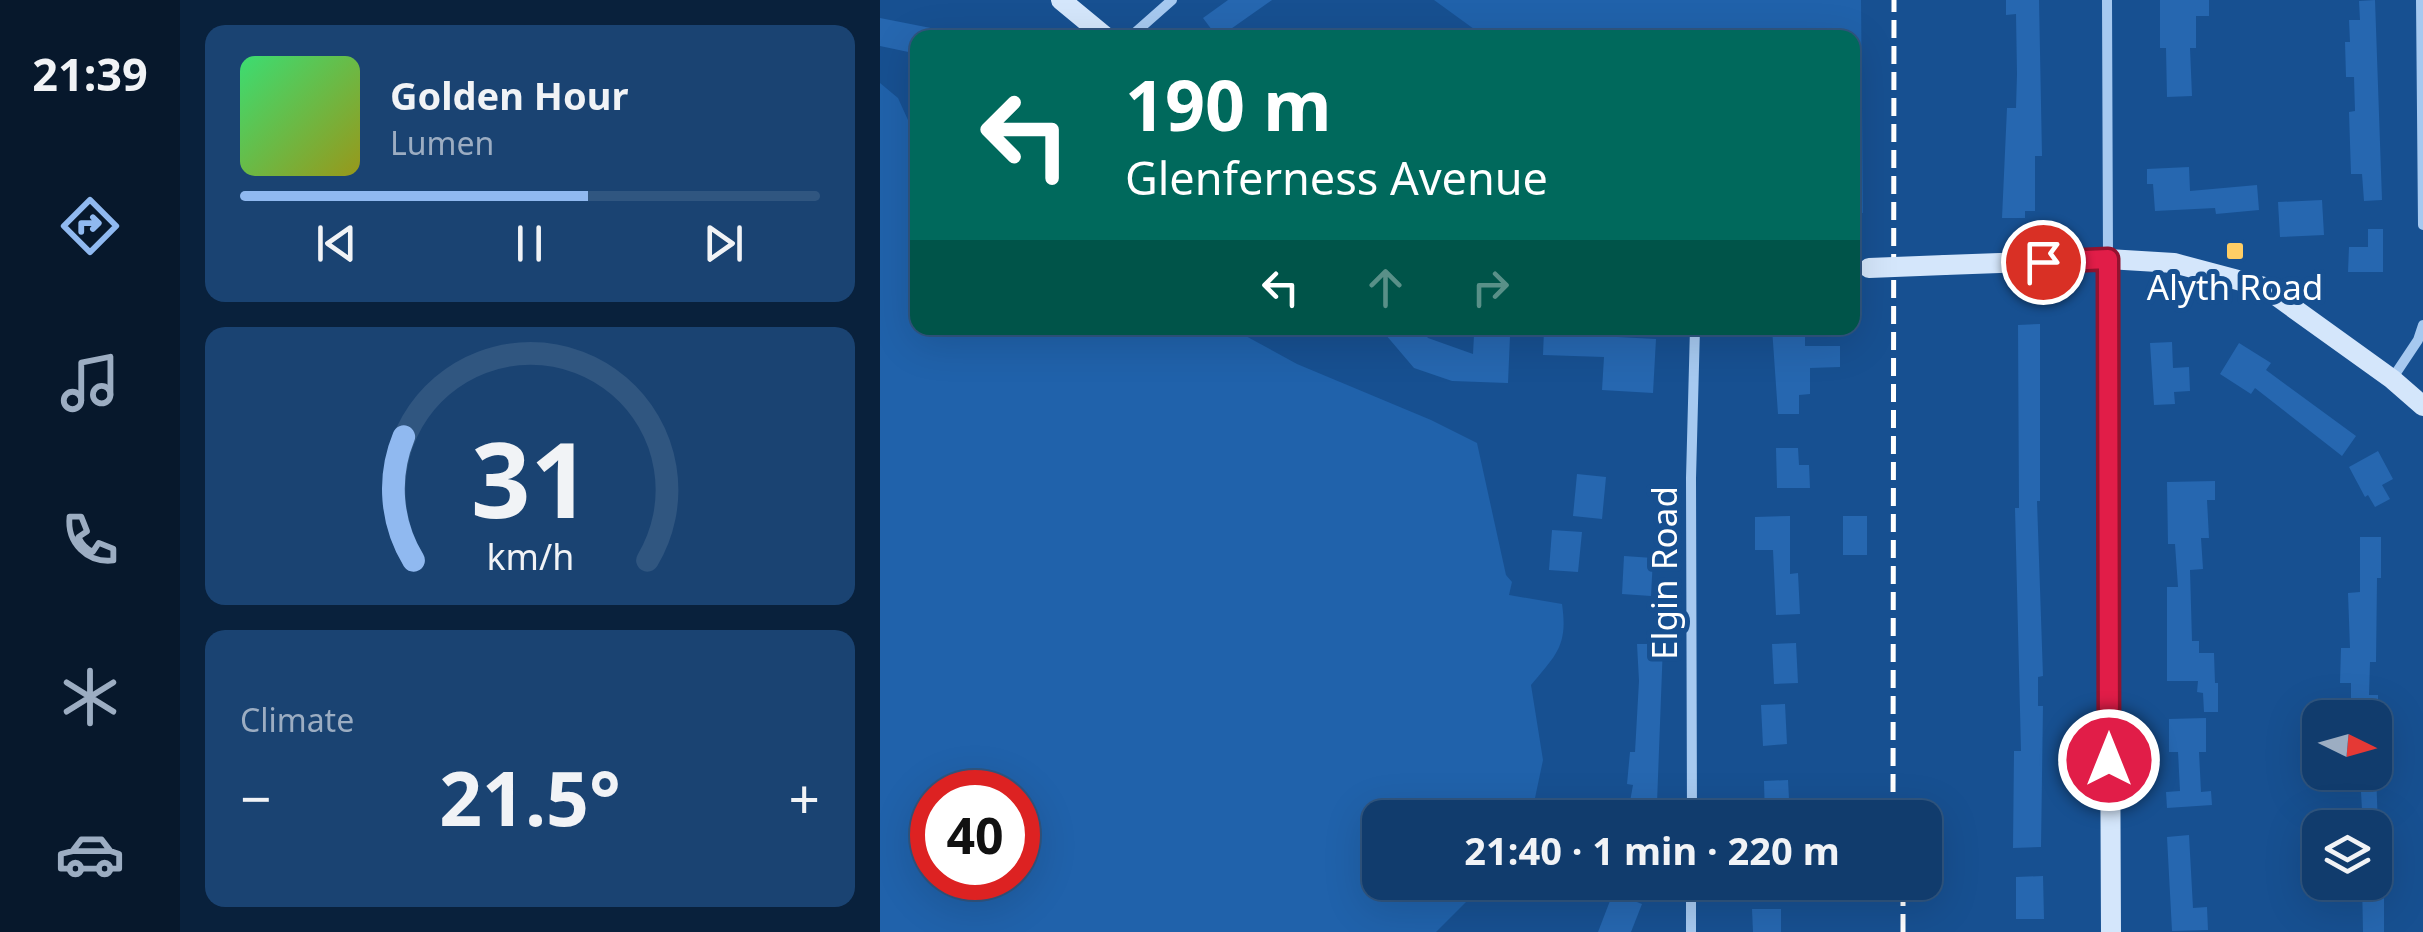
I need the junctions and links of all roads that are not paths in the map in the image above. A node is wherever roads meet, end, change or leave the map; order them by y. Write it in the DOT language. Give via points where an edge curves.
graph roads {
  1 [pos="1061,0"];
  2 [pos="1172,0"];
  3 [pos="2107,0"];
  4 [pos="2420,0"];
  5 [pos="1097,30"];
  6 [pos="1138,30"];
  7 [pos="2422,63"];
  8 [pos="2423,225"];
  9 [pos="2108,259"];
  10 [pos="1861,268"];
  11 [pos="2423,324"];
  12 [pos="1696,335"];
  13 [pos="2392,379"];
  14 [pos="2423,406"];
  15 [pos="1692,800"];
  16 [pos="1691,900"];
  17 [pos="1691,932"];
  18 [pos="2111,932"];
  1 -- 5 [label="street"];
  2 -- 6 [label="street"];
  3 -- 9 [label="street"];
  4 -- 7 [label="street"];
  7 -- 8 [label="street"];
  9 -- 10 [label="street, bridge"];
  9 -- 13 [label="street" via="2174,263 2264,286"];
  9 -- 18 [label="street"];
  11 -- 13 [label="street"];
  12 -- 15 [label="street, Elgin Road"];
  13 -- 14 [label="street"];
  16 -- 17 [label="street"];
}
